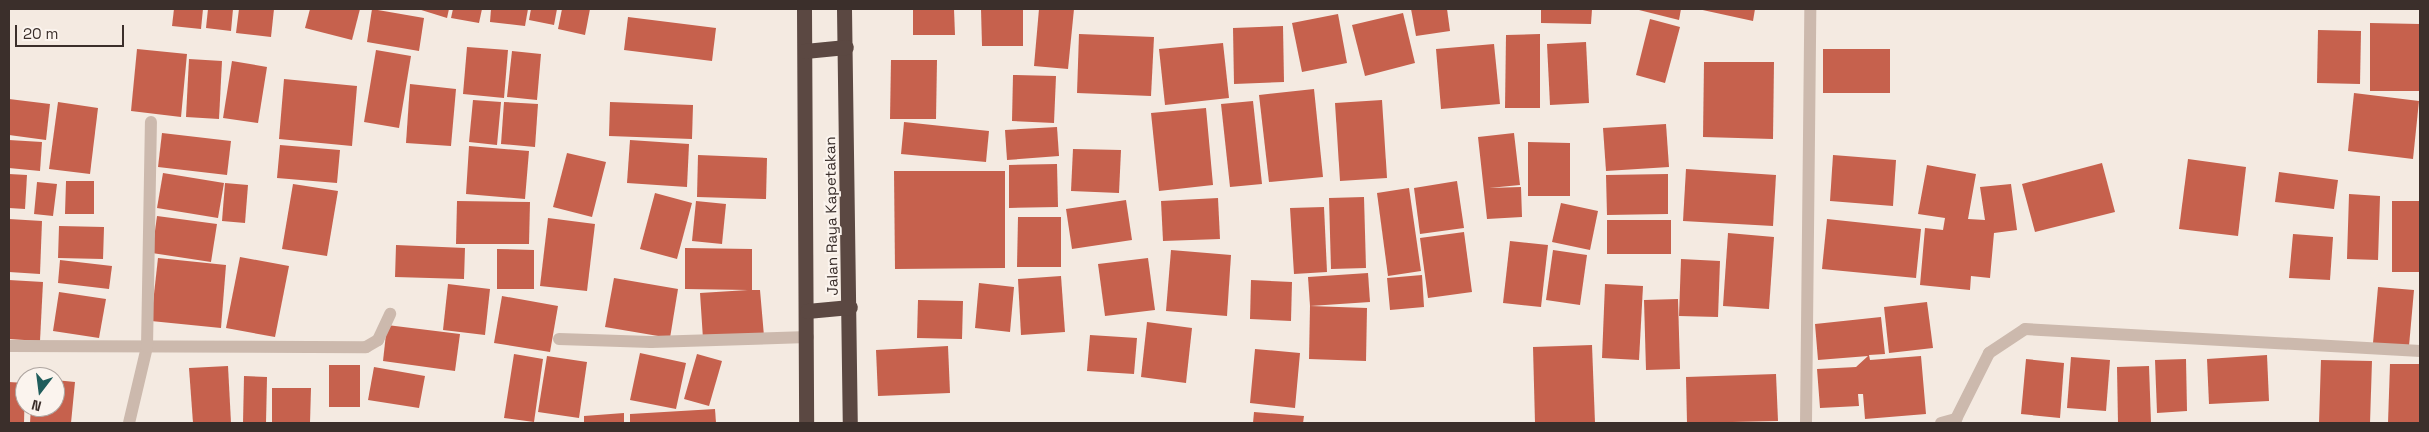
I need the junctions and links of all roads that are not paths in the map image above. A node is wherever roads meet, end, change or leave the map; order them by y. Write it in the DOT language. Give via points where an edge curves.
graph roads {
  1 [pos="804,9"];
  2 [pos="844,9"];
  3 [pos="1810,9"];
  4 [pos="846,47"];
  5 [pos="805,51"];
  6 [pos="150,122"];
  7 [pos="850,308"];
  8 [pos="807,311"];
  9 [pos="390,314"];
  10 [pos="808,337"];
  11 [pos="559,339"];
  12 [pos="9,346"];
  13 [pos="148,347"];
  14 [pos="2420,351"];
  15 [pos="129,423"];
  16 [pos="806,423"];
  17 [pos="850,423"];
  18 [pos="1806,423"];
  19 [pos="1941,423"];
  1 -- 5 [label="highway, Jalan Raya Kapetakan"];
  2 -- 4 [label="highway, Jalan Raya Kapetakan"];
  3 -- 18 [label="street"];
  4 -- 5 [label="highway"];
  4 -- 7 [label="highway, Jalan Raya Kapetakan"];
  5 -- 8 [label="highway, Jalan Raya Kapetakan"];
  6 -- 13 [label="street"];
  7 -- 8 [label="highway"];
  7 -- 17 [label="highway, Jalan Raya Kapetakan"];
  8 -- 10 [label="highway, Jalan Raya Kapetakan"];
  9 -- 13 [label="street" via="378,340 366,347"];
  10 -- 11 [label="street" via="651,342"];
  10 -- 16 [label="highway, Jalan Raya Kapetakan"];
  12 -- 13 [label="street"];
  13 -- 15 [label="street"];
  14 -- 19 [label="street" via="2025,329 1989,352 1956,419"];
}
